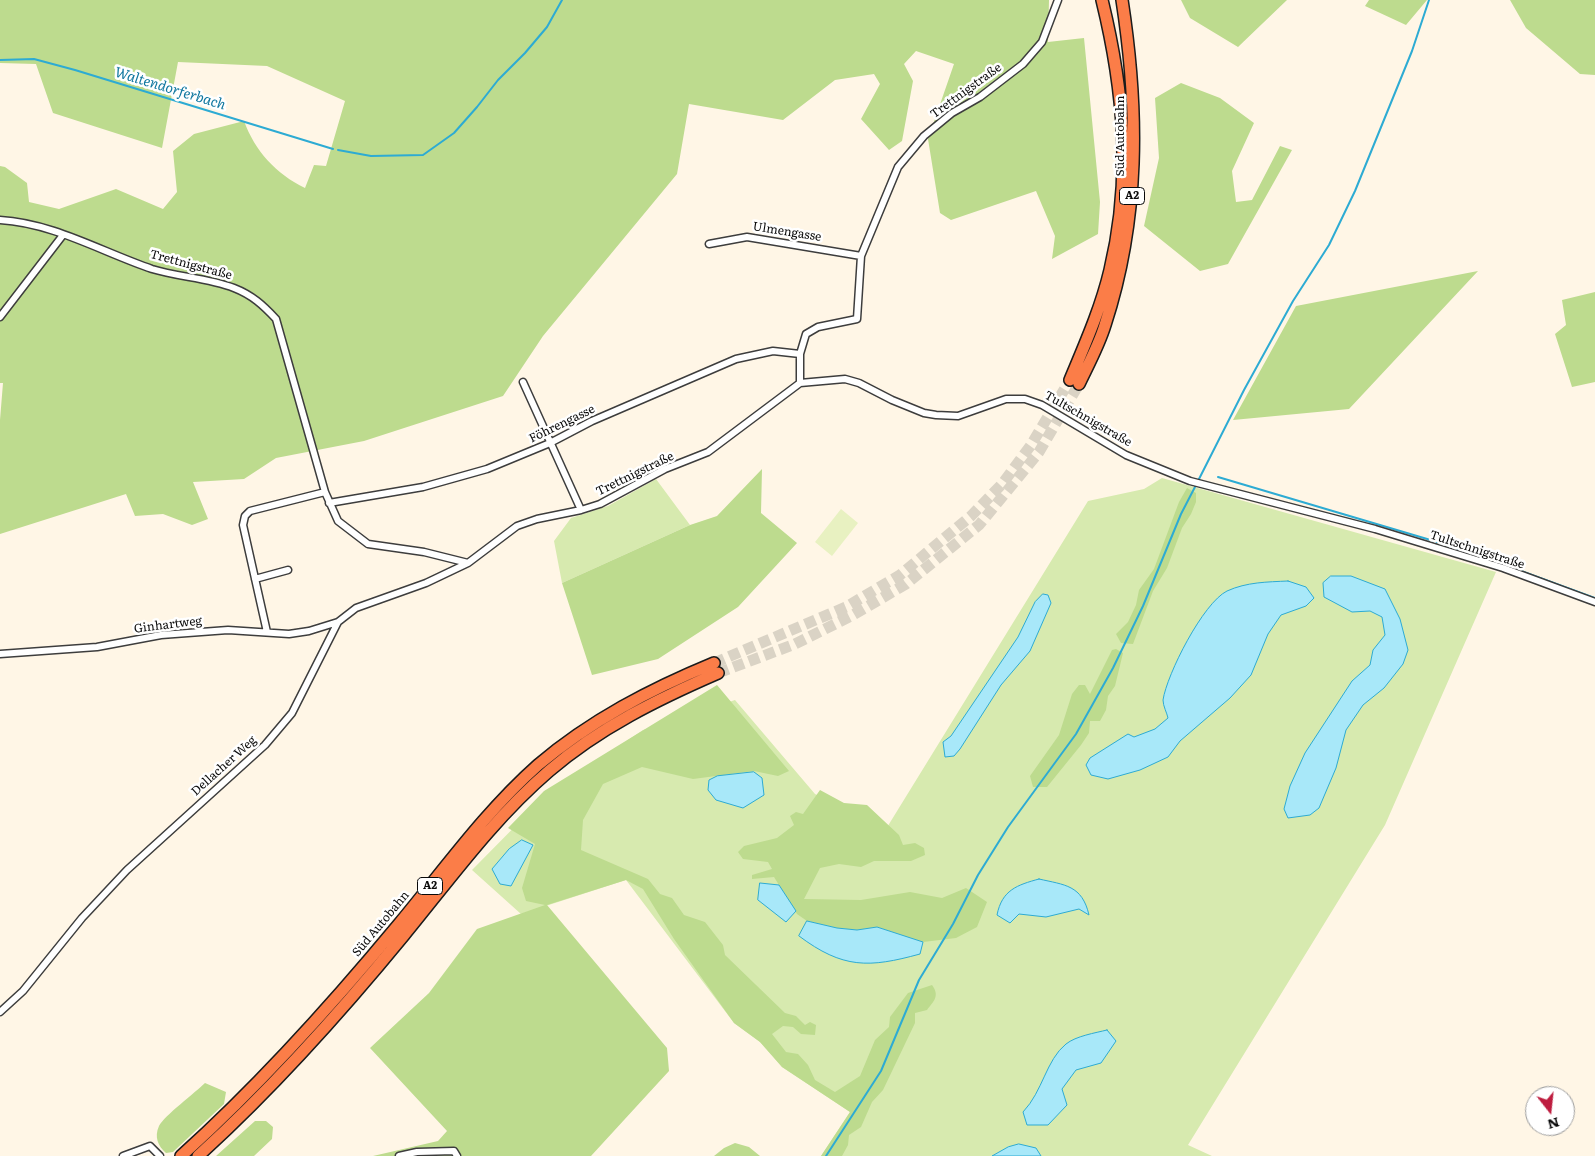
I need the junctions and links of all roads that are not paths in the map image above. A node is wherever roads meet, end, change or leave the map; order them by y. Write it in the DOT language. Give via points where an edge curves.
graph roads {
  1 [pos="1058,0"];
  2 [pos="1102,0"];
  3 [pos="1122,0"];
  4 [pos="0,220"];
  5 [pos="63,235"];
  6 [pos="709,244"];
  7 [pos="861,256"];
  8 [pos="0,317"];
  9 [pos="800,354"];
  10 [pos="523,382"];
  11 [pos="800,383"];
  12 [pos="550,443"];
  13 [pos="325,492"];
  14 [pos="329,503"];
  15 [pos="581,510"];
  16 [pos="468,563"];
  17 [pos="288,570"];
  18 [pos="255,579"];
  19 [pos="1595,602"];
  20 [pos="338,622"];
  21 [pos="267,632"];
  22 [pos="0,654"];
  23 [pos="0,1012"];
  24 [pos="159,1155"];
  25 [pos="123,1156"];
  26 [pos="181,1156"];
  27 [pos="198,1156"];
  28 [pos="399,1156"];
  29 [pos="457,1156"];
  1 -- 7 [label="street, Trettnigstraße" via="1042,42 1023,64 924,136 898,167"];
  2 -- 3 [label="highway, Süd Autobahn / A2" via="1113,43 1121,98 1124,178 1110,271 1075,382 1105,326 1126,246 1131,208 1135,120"];
  4 -- 5 [label="street, Trettnigstraße" via="16,221"];
  5 -- 8 [label="street"];
  5 -- 13 [label="street, Trettnigstraße" via="152,269 233,288 259,300 276,320"];
  6 -- 7 [label="street, Ulmengasse" via="747,236"];
  7 -- 9 [label="street, Trettnigstraße" via="857,319 818,327 806,334"];
  9 -- 11 [label="street, Trettnigstraße"];
  9 -- 12 [label="street, Föhrengasse" via="773,351 736,359 592,421"];
  10 -- 12 [label="street"];
  11 -- 15 [label="street, Trettnigstraße" via="708,452 665,469 609,500"];
  11 -- 19 [label="street, Tultschnigstraße" via="844,379 924,413 936,415 958,416 1006,399 1025,398 1126,455 1190,481 1375,529 1503,568"];
  12 -- 14 [label="street, Föhrengasse" via="471,475 399,492"];
  12 -- 15 [label="street"];
  13 -- 14 [label="street, Trettnigstraße"];
  13 -- 18 [label="street" via="247,513 244,525"];
  14 -- 16 [label="street, Trettnigstraße" via="342,525 368,544 424,552"];
  15 -- 16 [label="street, Trettnigstraße" via="517,526"];
  16 -- 20 [label="street, Dellacher Weg" via="426,583 364,604"];
  17 -- 18 [label="street"];
  18 -- 21 [label="street"];
  20 -- 21 [label="street, Ginhartweg" via="302,632"];
  20 -- 23 [label="street, Dellacher Weg" via="292,713 265,745 127,870 82,918 23,991"];
  21 -- 22 [label="street, Ginhartweg" via="228,630 162,635 98,647"];
  24 -- 25 [label="street" via="150,1146"];
  26 -- 27 [label="highway, Süd Autobahn / A2" via="306,1033 466,841 538,766 575,736 611,713 677,678 716,668 620,720 549,771 474,849 312,1042"];
  28 -- 29 [label="street" via="454,1151"];
}
